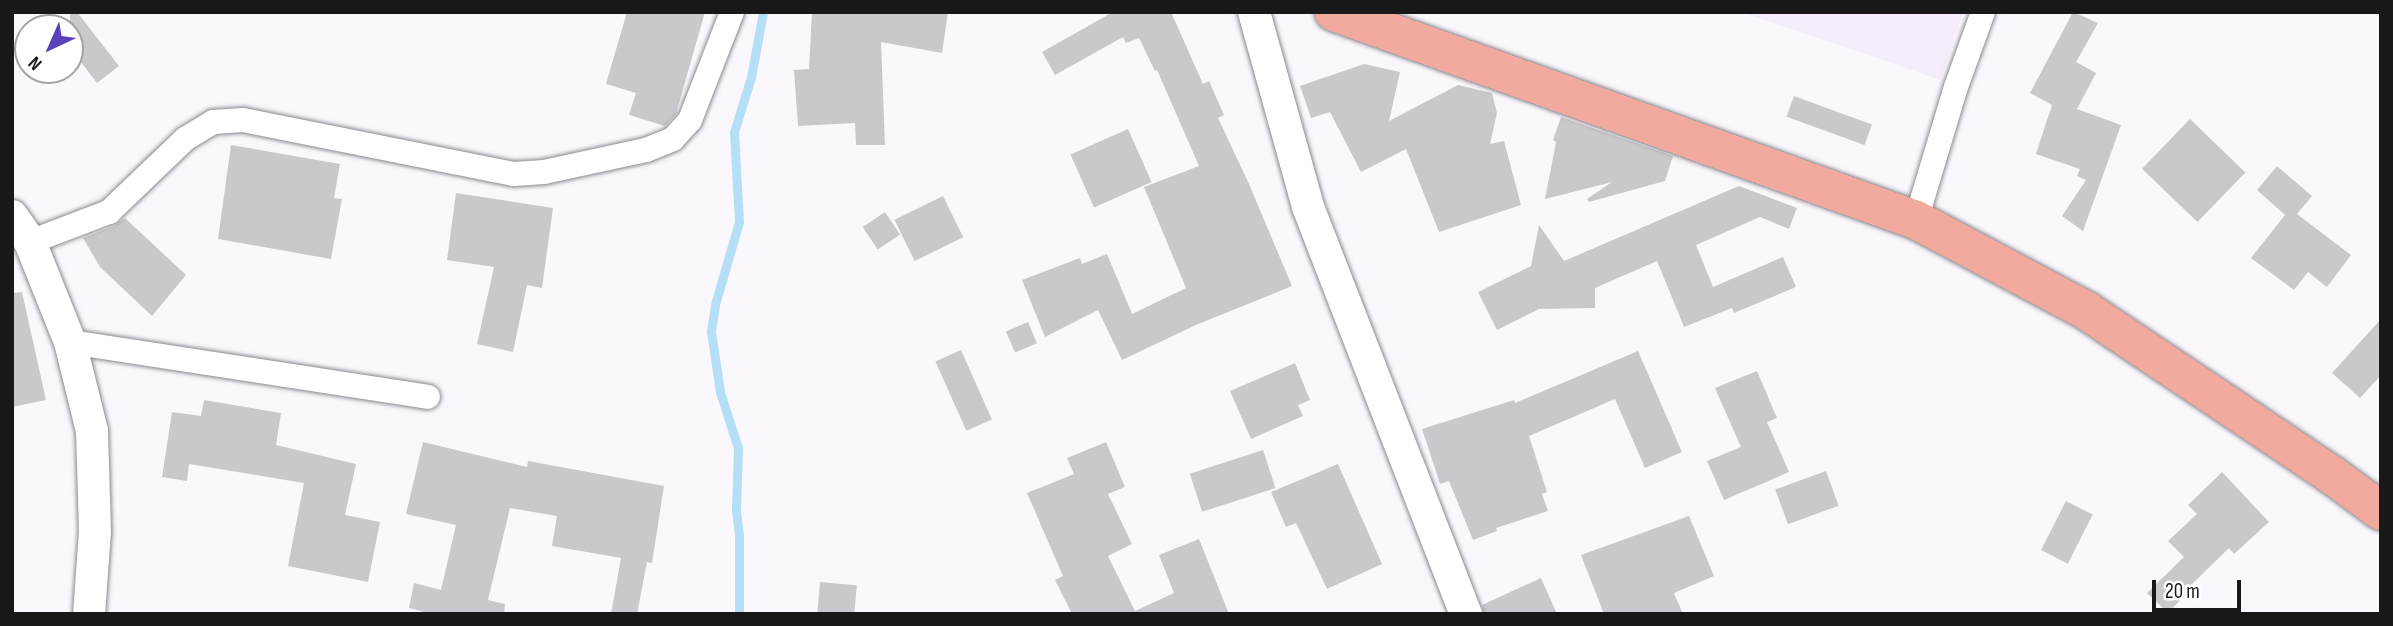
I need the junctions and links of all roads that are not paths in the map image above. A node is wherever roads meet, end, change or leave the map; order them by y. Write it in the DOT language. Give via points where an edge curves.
graph roads {
  1 [pos="732,12"];
  2 [pos="1254,12"];
  3 [pos="1334,12"];
  4 [pos="1983,12"];
  5 [pos="12,216"];
  6 [pos="1916,220"];
  7 [pos="30,242"];
  8 [pos="71,342"];
  9 [pos="428,397"];
  10 [pos="2381,511"];
  11 [pos="89,614"];
  12 [pos="1466,614"];
  1 -- 7 [label="street" via="690,120 673,139 646,150 514,174 243,120 213,122 185,139 109,212"];
  2 -- 12 [label="street" via="1308,207"];
  3 -- 6 [label="main road"];
  4 -- 6 [label="street"];
  5 -- 7 [label="street"];
  6 -- 10 [label="main road" via="2087,310"];
  7 -- 8 [label="street"];
  8 -- 9 [label="street"];
  8 -- 11 [label="street" via="92,431 95,531"];
}
